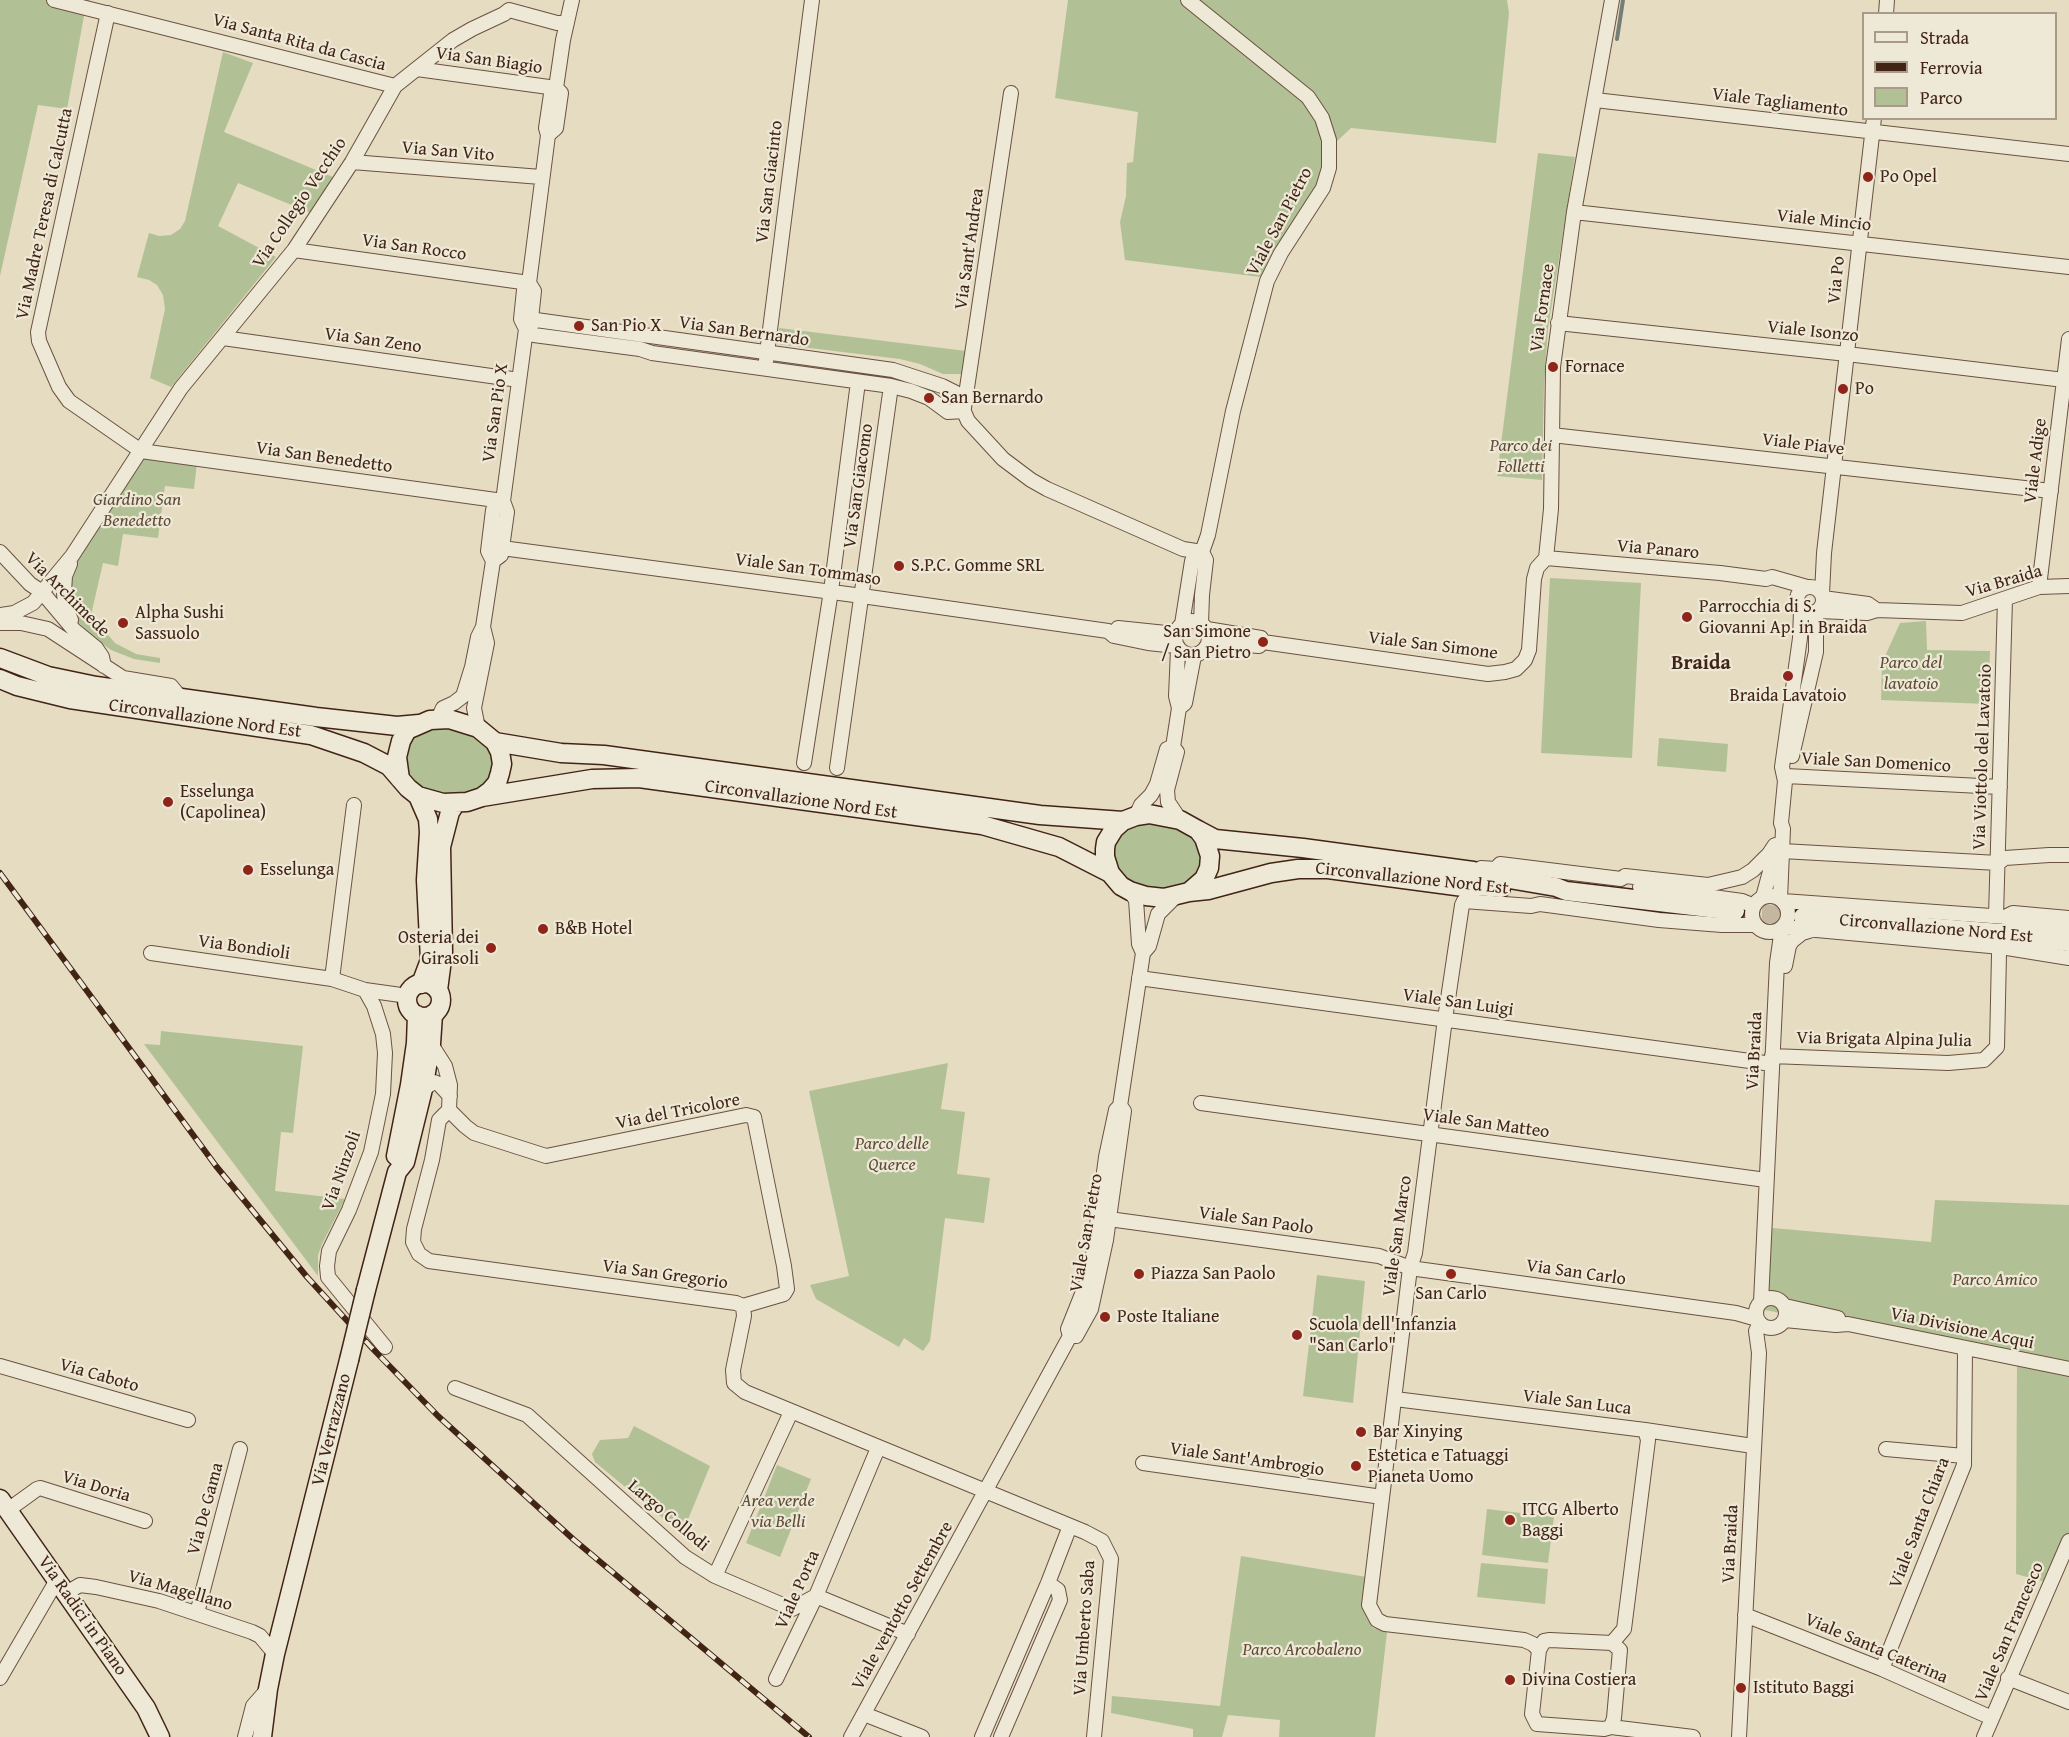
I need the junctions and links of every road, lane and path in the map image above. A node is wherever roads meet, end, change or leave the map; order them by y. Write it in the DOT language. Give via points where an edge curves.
graph roads {
  1 [pos="54,0"];
  2 [pos="572,0"];
  3 [pos="812,0"];
  4 [pos="1188,0"];
  5 [pos="1612,0"];
  6 [pos="108,13"];
  7 [pos="567,23"];
  8 [pos="417,69"];
  9 [pos="394,86"];
  10 [pos="556,88"];
  11 [pos="1011,93"];
  12 [pos="1595,100"];
  13 [pos="1874,125"];
  14 [pos="2069,154"];
  15 [pos="352,162"];
  16 [pos="541,177"];
  17 [pos="1575,212"];
  18 [pos="1859,243"];
  19 [pos="294,250"];
  20 [pos="2069,267"];
  21 [pos="529,282"];
  22 [pos="1558,323"];
  23 [pos="526,329"];
  24 [pos="223,338"];
  25 [pos="2069,339"];
  26 [pos="766,354"];
  27 [pos="1847,354"];
  28 [pos="765,369"];
  29 [pos="519,380"];
  30 [pos="2064,380"];
  31 [pos="858,382"];
  32 [pos="891,386"];
  33 [pos="963,411"];
  34 [pos="1552,435"];
  35 [pos="141,451"];
  36 [pos="1834,467"];
  37 [pos="2051,492"];
  38 [pos="503,501"];
  39 [pos="502,548"];
  40 [pos="0,552"];
  41 [pos="1202,552"];
  42 [pos="72,556"];
  43 [pos="1546,558"];
  44 [pos="493,561"];
  45 [pos="1766,579"];
  46 [pos="2069,586"];
  47 [pos="2039,587"];
  48 [pos="831,591"];
  49 [pos="42,592"];
  50 [pos="862,596"];
  51 [pos="1816,598"];
  52 [pos="2005,599"];
  53 [pos="1799,606"];
  54 [pos="0,615"];
  55 [pos="0,623"];
  56 [pos="483,627"];
  57 [pos="1179,628"];
  58 [pos="74,630"];
  59 [pos="1108,631"];
  60 [pos="1206,632"];
  61 [pos="1177,648"];
  62 [pos="1194,656"];
  63 [pos="0,658"];
  64 [pos="104,666"];
  65 [pos="0,679"];
  66 [pos="180,697"];
  67 [pos="1179,708"];
  68 [pos="438,719"];
  69 [pos="419,724"];
  70 [pos="478,728"];
  71 [pos="495,742"];
  72 [pos="1173,747"];
  73 [pos="804,763"];
  74 [pos="837,768"];
  75 [pos="400,779"];
  76 [pos="1785,779"];
  77 [pos="2000,787"];
  78 [pos="418,796"];
  79 [pos="482,796"];
  80 [pos="456,803"];
  81 [pos="354,805"];
  82 [pos="1130,818"];
  83 [pos="1180,820"];
  84 [pos="1198,830"];
  85 [pos="1779,848"];
  86 [pos="2069,855"];
  87 [pos="1998,863"];
  88 [pos="1110,873"];
  89 [pos="1621,879"];
  90 [pos="1469,886"];
  91 [pos="1130,891"];
  92 [pos="1183,894"];
  93 [pos="1782,900"];
  94 [pos="1758,902"];
  95 [pos="1735,911"];
  96 [pos="2001,917"];
  97 [pos="2069,918"];
  98 [pos="1808,924"];
  99 [pos="1783,928"];
  100 [pos="1761,929"];
  101 [pos="2069,930"];
  102 [pos="2001,948"];
  103 [pos="2068,952"];
  104 [pos="151,953"];
  105 [pos="1143,953"];
  106 [pos="1777,963"];
  107 [pos="1139,978"];
  108 [pos="333,980"];
  109 [pos="1776,984"];
  110 [pos="365,990"];
  111 [pos="422,990"];
  112 [pos="425,1015"];
  113 [pos="1445,1019"];
  114 [pos="431,1044"];
  115 [pos="1772,1060"];
  116 [pos="423,1089"];
  117 [pos="449,1103"];
  118 [pos="1201,1103"];
  119 [pos="1120,1106"];
  120 [pos="1430,1135"];
  121 [pos="397,1172"];
  122 [pos="1766,1180"];
  123 [pos="1103,1223"];
  124 [pos="1410,1268"];
  125 [pos="743,1306"];
  126 [pos="1766,1309"];
  127 [pos="1782,1323"];
  128 [pos="1848,1324"];
  129 [pos="384,1347"];
  130 [pos="1965,1348"];
  131 [pos="1758,1353"];
  132 [pos="0,1366"];
  133 [pos="2069,1369"];
  134 [pos="456,1388"];
  135 [pos="1395,1399"];
  136 [pos="791,1412"];
  137 [pos="188,1420"];
  138 [pos="1645,1430"];
  139 [pos="1754,1446"];
  140 [pos="878,1448"];
  141 [pos="240,1449"];
  142 [pos="1886,1449"];
  143 [pos="1964,1456"];
  144 [pos="1143,1463"];
  145 [pos="986,1492"];
  146 [pos="1382,1497"];
  147 [pos="4,1504"];
  148 [pos="145,1521"];
  149 [pos="1070,1526"];
  150 [pos="2069,1541"];
  151 [pos="2064,1567"];
  152 [pos="715,1576"];
  153 [pos="1048,1583"];
  154 [pos="62,1587"];
  155 [pos="816,1596"];
  156 [pos="197,1613"];
  157 [pos="1745,1614"];
  158 [pos="908,1634"];
  159 [pos="1612,1643"];
  160 [pos="1539,1650"];
  161 [pos="275,1654"];
  162 [pos="1882,1669"];
  163 [pos="0,1678"];
  164 [pos="2008,1678"];
  165 [pos="776,1679"];
  166 [pos="268,1689"];
  167 [pos="2069,1702"];
  168 [pos="864,1714"];
  169 [pos="1992,1718"];
  170 [pos="1536,1724"];
  171 [pos="1611,1726"];
  172 [pos="159,1737"];
  173 [pos="245,1737"];
  174 [pos="254,1737"];
  175 [pos="262,1737"];
  176 [pos="851,1737"];
  177 [pos="922,1737"];
  178 [pos="982,1737"];
  179 [pos="1001,1737"];
  180 [pos="1094,1737"];
  181 [pos="1529,1737"];
  182 [pos="1693,1737"];
  183 [pos="1739,1737"];
  184 [pos="1984,1737"];
  1 -- 6 [label="street, Via Santa Rita da Cascia"];
  2 -- 7 [label="street, Via San Pio X"];
  3 -- 26 [label="street, Via San Giacinto"];
  4 -- 41 [label="street, Viale San Pietro" via="1308,98 1322,118 1329,140 1329,168 1323,188 1267,281"];
  5 -- 12 [label="street"];
  6 -- 9 [label="street, Via Santa Rita da Cascia"];
  6 -- 35 [label="street, Via Madre Teresa di Calcutta" via="38,332 59,387 69,401"];
  7 -- 8 [label="street, Via Collegio Vecchio" via="509,10 453,40"];
  7 -- 10 [label="street, Via San Pio X"];
  8 -- 9 [label="street, Via Collegio Vecchio"];
  8 -- 10 [label="street, Via San Biagio"];
  9 -- 15 [label="street, Via Collegio Vecchio"];
  10 -- 16 [label="street, Via San Pio X" via="561,93 556,128 548,135"];
  11 -- 33 [label="street, Via Sant'Andrea"];
  12 -- 13 [label="street, Viale Tagliamento"];
  12 -- 17 [label="street, Via Fornace"];
  13 -- 14 [label="street, Viale Tagliamento"];
  13 -- 18 [label="street, Via Po"];
  15 -- 16 [label="street, Via San Vito"];
  15 -- 19 [label="street, Via Collegio Vecchio"];
  16 -- 21 [label="street, Via San Pio X"];
  17 -- 18 [label="street, Viale Mincio"];
  17 -- 22 [label="street, Via Fornace"];
  18 -- 20 [label="street, Viale Mincio"];
  18 -- 27 [label="street, Via Po"];
  19 -- 21 [label="street, Via San Rocco"];
  19 -- 24 [label="street, Via Collegio Vecchio"];
  21 -- 23 [label="street, Via San Pio X" via="534,291 531,320"];
  22 -- 27 [label="street, Viale Isonzo"];
  22 -- 34 [label="street, Via Fornace"];
  23 -- 26 [label="street, Via San Bernardo" via="536,320"];
  23 -- 28 [label="street, Via San Bernardo" via="534,335"];
  23 -- 29 [label="street, Via San Pio X"];
  24 -- 29 [label="street, Via San Zeno"];
  24 -- 35 [label="street, Via Collegio Vecchio" via="181,388"];
  25 -- 30 [label="street, Viale Adige"];
  26 -- 28 [label="street, Via San Giacinto"];
  26 -- 33 [label="street, Via San Bernardo" via="893,370 956,393"];
  27 -- 30 [label="street, Viale Isonzo"];
  27 -- 36 [label="street, Via Po"];
  28 -- 31 [label="street, Via San Bernardo"];
  29 -- 38 [label="street, Via San Pio X"];
  30 -- 37 [label="street, Viale Adige"];
  31 -- 32 [label="street, Via San Bernardo"];
  31 -- 48 [label="street, Via San Giacomo"];
  32 -- 33 [label="street, Via San Bernardo" via="929,398 948,412"];
  32 -- 50 [label="street, Via San Giacomo"];
  33 -- 41 [label="street, Via San Bernardo" via="1003,459 1047,489 1183,549"];
  34 -- 36 [label="street, Viale Piave"];
  34 -- 43 [label="street, Via Fornace"];
  35 -- 38 [label="street, Via San Benedetto"];
  35 -- 42 [label="street, Via Collegio Vecchio"];
  36 -- 37 [label="street, Viale Piave"];
  36 -- 51 [label="street, Via Po"];
  37 -- 47 [label="street, Viale Adige"];
  38 -- 39 [label="street, Via San Pio X" via="507,512"];
  38 -- 44 [label="street, Via San Pio X" via="493,510 488,551"];
  39 -- 44 [label="street, Via San Pio X" via="501,555"];
  39 -- 48 [label="street, Viale San Tommaso"];
  40 -- 49 [label="street, Via Archimede"];
  41 -- 57 [label="street, Viale San Pietro" via="1192,561"];
  41 -- 60 [label="street, Viale San Pietro" via="1206,560 1202,595"];
  42 -- 49 [label="street, Via Collegio Vecchio"];
  42 -- 58 [label="street, Via Collegio Vecchio" via="64,592"];
  43 -- 45 [label="street, Via Panaro"];
  43 -- 60 [label="street, Viale San Simone" via="1534,579 1529,650 1516,669 1505,672 1488,674 1263,642 1259,646"];
  44 -- 56 [label="street, Via San Pio X"];
  45 -- 51 [label="street, Via Panaro" via="1772,578"];
  45 -- 53 [label="street"];
  46 -- 47 [label="street, Via Braida"];
  47 -- 52 [label="street, Via Braida"];
  48 -- 50 [label="street, Viale San Tommaso"];
  48 -- 73 [label="street, Via San Giacomo"];
  49 -- 54 [label="street, Via Collegio Vecchio" via="33,603"];
  49 -- 58 [label="street, Via Archimede"];
  50 -- 59 [label="street, Viale San Tommaso"];
  50 -- 74 [label="street, Via San Giacomo"];
  51 -- 52 [label="street, Via Braida" via="1868,604 1877,610 1962,613"];
  51 -- 53 [label="street, Via Braida" via="1808,614"];
  51 -- 53 [label="street" via="1800,591"];
  51 -- 76 [label="street, Via Braida" via="1816,652"];
  52 -- 77 [label="street, Via Viottolo del Lavatoio"];
  53 -- 76 [label="street, Via Braida" via="1800,638 1782,767"];
  55 -- 64 [label="street, Circonvallazione Nord Est" via="48,629"];
  56 -- 68 [label="street, Via San Pio X" via="463,696 443,708"];
  56 -- 70 [label="street, Via San Pio X" via="487,643 474,708"];
  57 -- 59 [label="street, Viale San Tommaso" via="1152,633 1113,628"];
  57 -- 60 [label="street" via="1192,621"];
  57 -- 61 [label="street" via="1174,641"];
  58 -- 64 [label="street, Via Archimede" via="96,648"];
  59 -- 61 [label="street, Viale San Tommaso" via="1114,636"];
  60 -- 62 [label="street" via="1203,652"];
  61 -- 62 [label="street"];
  61 -- 67 [label="street"];
  62 -- 67 [label="street" via="1185,702"];
  63 -- 66 [label="main road, Circonvallazione Nord Est" via="48,676"];
  64 -- 66 [label="street, Circonvallazione Nord Est" via="123,678 171,686"];
  65 -- 75 [label="main road, Circonvallazione Nord Est" via="70,699 311,735 364,753 390,766"];
  66 -- 69 [label="main road, Circonvallazione Nord Est" via="397,726"];
  67 -- 72 [label="street"];
  68 -- 69 [label="main road, Circonvallazione Nord Est"];
  68 -- 70 [label="main road, Circonvallazione Nord Est"];
  69 -- 75 [label="main road" via="407,730 401,741 397,757"];
  70 -- 71 [label="main road, Circonvallazione Nord Est"];
  71 -- 79 [label="main road" via="502,764 500,773 497,783"];
  71 -- 82 [label="main road, Circonvallazione Nord Est" via="1040,815"];
  72 -- 82 [label="street" via="1167,749 1151,795"];
  72 -- 83 [label="street" via="1177,752 1168,802"];
  75 -- 78 [label="main road, Circonvallazione Nord Est"];
  76 -- 77 [label="street, Viale San Domenico"];
  76 -- 85 [label="street, Via Braida"];
  77 -- 87 [label="street, Via Viottolo del Lavatoio"];
  78 -- 80 [label="main road, Circonvallazione Nord Est"];
  78 -- 111 [label="main road, Via Verrazzano" via="429,832 426,880 430,960"];
  79 -- 80 [label="main road, Circonvallazione Nord Est"];
  79 -- 88 [label="main road, Circonvallazione Nord Est" via="592,779 639,778 982,825 1059,847"];
  80 -- 111 [label="main road, Via Verrazzano" via="441,847 443,952"];
  81 -- 108 [label="street"];
  82 -- 83 [label="main road" via="1149,814"];
  82 -- 88 [label="main road" via="1114,829 1106,842"];
  83 -- 84 [label="main road"];
  84 -- 90 [label="main road, Circonvallazione Nord Est" via="1215,839 1303,848"];
  84 -- 92 [label="main road" via="1208,846 1209,868 1204,879"];
  85 -- 87 [label="street"];
  85 -- 89 [label="street" via="1742,877 1708,885 1625,876"];
  85 -- 93 [label="street, Via Braida"];
  85 -- 94 [label="street, Via Braida"];
  86 -- 87 [label="street" via="2005,858"];
  87 -- 96 [label="street, Via Viottolo del Lavatoio"];
  88 -- 91 [label="main road"];
  89 -- 90 [label="street" via="1500,864 1496,869 1479,868"];
  89 -- 94 [label="street" via="1623,884"];
  90 -- 92 [label="main road, Circonvallazione Nord Est" via="1298,869"];
  90 -- 95 [label="main road, Circonvallazione Nord Est" via="1566,891"];
  90 -- 100 [label="street" via="1479,892 1540,904"];
  90 -- 113 [label="street, Viale San Marco"];
  91 -- 92 [label="main road" via="1164,898"];
  91 -- 105 [label="street" via="1136,900"];
  92 -- 105 [label="street" via="1158,914 1149,946"];
  93 -- 94 [label="street" via="1771,896"];
  93 -- 96 [label="street, Circonvallazione Nord Est"];
  93 -- 99 [label="street, Via Braida" via="1789,914"];
  94 -- 100 [label="street, Via Braida" via="1752,914"];
  96 -- 97 [label="street, Circonvallazione Nord Est" via="2013,913"];
  96 -- 101 [label="street, Circonvallazione Nord Est" via="2014,923"];
  98 -- 99 [label="street"];
  98 -- 102 [label="street"];
  98 -- 103 [label="main road, Circonvallazione Nord Est" via="1978,931"];
  98 -- 109 [label="street, Via Braida" via="1789,946 1784,975"];
  99 -- 100 [label="street" via="1775,932"];
  99 -- 106 [label="street, Via Braida"];
  100 -- 106 [label="street, Via Braida"];
  102 -- 103 [label="street"];
  102 -- 115 [label="street, Via Brigata Alpina Julia" via="1997,1047 1984,1060"];
  104 -- 108 [label="street, Via Bondioli"];
  105 -- 107 [label="street, Viale San Pietro"];
  106 -- 109 [label="street, Via Braida"];
  107 -- 113 [label="street, Viale San Luigi"];
  107 -- 119 [label="street, Viale San Pietro"];
  108 -- 110 [label="street, Via Bondioli"];
  109 -- 115 [label="street, Via Braida"];
  110 -- 111 [label="street, Via Bondioli"];
  110 -- 129 [label="street, Via Ninzoli" via="383,1034 383,1094 370,1152 329,1251 327,1266 328,1277"];
  111 -- 112 [label="main road, Via Verrazzano" via="410,1009"];
  111 -- 112 [label="main road, Via Verrazzano" via="441,1003"];
  112 -- 114 [label="main road, Via Verrazzano"];
  112 -- 121 [label="main road, Via Verrazzano" via="396,1151"];
  113 -- 115 [label="street, Viale San Luigi"];
  113 -- 120 [label="street, Viale San Marco"];
  114 -- 116 [label="main road, Via Verrazzano"];
  114 -- 117 [label="street" via="445,1066"];
  115 -- 122 [label="street, Via Braida"];
  116 -- 117 [label="street" via="434,1082 439,1084"];
  116 -- 121 [label="main road, Via Verrazzano" via="405,1162"];
  117 -- 125 [label="street, Via San Gregorio" via="439,1120 414,1230 413,1242 419,1254 429,1261"];
  117 -- 125 [label="street, Via del Tricolore" via="474,1133 546,1156 746,1115 754,1117 787,1289 784,1294"];
  118 -- 120 [label="street, Viale San Matteo"];
  119 -- 123 [label="street, Viale San Pietro" via="1111,1130 1104,1177"];
  119 -- 123 [label="street, Viale San Pietro" via="1124,1111"];
  120 -- 122 [label="street, Viale San Matteo"];
  120 -- 124 [label="street, Viale San Marco"];
  121 -- 161 [label="main road, Via Verrazzano, bridge"];
  122 -- 126 [label="street, Via Braida" via="1762,1264"];
  123 -- 124 [label="street, Viale San Paolo" via="1379,1256"];
  123 -- 145 [label="street, Viale San Pietro" via="1088,1279 1068,1329 1070,1336"];
  124 -- 126 [label="street, Via San Carlo" via="1736,1313"];
  124 -- 135 [label="street, Viale San Marco"];
  125 -- 136 [label="street, Via San Gregorio" via="734,1383 745,1392"];
  126 -- 127 [label="street" via="1786,1312"];
  126 -- 127 [label="street, Via Divisione Acqui" via="1766,1327"];
  126 -- 128 [label="street, Via Divisione Acqui" via="1837,1318"];
  126 -- 131 [label="street, Via Braida" via="1756,1331"];
  127 -- 128 [label="street, Via Divisione Acqui"];
  127 -- 131 [label="street"];
  128 -- 130 [label="street, Via Divisione Acqui"];
  130 -- 133 [label="street, Via Divisione Acqui"];
  130 -- 143 [label="street, Viale Santa Chiara"];
  131 -- 139 [label="street, Via Braida"];
  132 -- 137 [label="street, Via Caboto"];
  134 -- 152 [label="street, Largo Collodi" via="527,1415 686,1557"];
  135 -- 138 [label="street, Viale San Luca"];
  135 -- 146 [label="street, Viale San Marco"];
  136 -- 140 [label="street, Via San Gregorio"];
  136 -- 152 [label="street"];
  138 -- 139 [label="street, Viale San Luca"];
  138 -- 159 [label="street" via="1648,1440 1624,1629"];
  139 -- 157 [label="street, Via Braida"];
  140 -- 145 [label="street, Via San Gregorio"];
  140 -- 155 [label="street, Viale Porta"];
  141 -- 156 [label="street, Via De Gama"];
  142 -- 143 [label="street"];
  143 -- 162 [label="street, Viale Santa Chiara" via="1964,1465"];
  144 -- 146 [label="street, Viale Sant'Ambrogio"];
  145 -- 149 [label="street, Via Umberto Saba"];
  145 -- 158 [label="street, Viale ventotto Settembre"];
  146 -- 160 [label="street, Viale San Marco" via="1369,1605 1377,1620 1524,1640"];
  147 -- 148 [label="street, Via Doria" via="40,1488"];
  147 -- 154 [label="main road, Via Radici in Piano"];
  149 -- 153 [label="street"];
  149 -- 180 [label="street, Via Umberto Saba" via="1102,1541 1111,1559"];
  150 -- 151 [label="street, Viale San Francesco"];
  151 -- 164 [label="street, Viale San Francesco"];
  152 -- 155 [label="street, Largo Collodi" via="792,1609"];
  153 -- 178 [label="street"];
  153 -- 179 [label="street" via="1058,1590 1060,1600"];
  154 -- 156 [label="street, Via Magellano" via="96,1587"];
  154 -- 163 [label="street"];
  154 -- 172 [label="main road, Via Radici in Piano" via="146,1708"];
  155 -- 158 [label="street"];
  155 -- 165 [label="street, Viale Porta"];
  156 -- 161 [label="street, Via Magellano" via="260,1636"];
  157 -- 162 [label="street, Viale Santa Caterina"];
  157 -- 183 [label="street, Via Braida"];
  158 -- 168 [label="street, Viale ventotto Settembre"];
  159 -- 160 [label="street" via="1550,1640 1544,1641"];
  159 -- 171 [label="street" via="1620,1650"];
  160 -- 170 [label="street" via="1532,1714"];
  161 -- 166 [label="main road, Via Verrazzano"];
  162 -- 169 [label="street, Viale Santa Caterina"];
  164 -- 167 [label="street"];
  164 -- 169 [label="street, Viale San Francesco"];
  166 -- 173 [label="street, Via Verrazzano" via="253,1706"];
  166 -- 174 [label="main road, Via Verrazzano" via="259,1709"];
  166 -- 175 [label="main road, Via Verrazzano"];
  168 -- 176 [label="street, Viale ventotto Settembre"];
  168 -- 177 [label="street"];
  169 -- 184 [label="street, Viale San Francesco"];
  170 -- 171 [label="street" via="1604,1729"];
  170 -- 181 [label="street"];
  171 -- 182 [label="street"];
}
